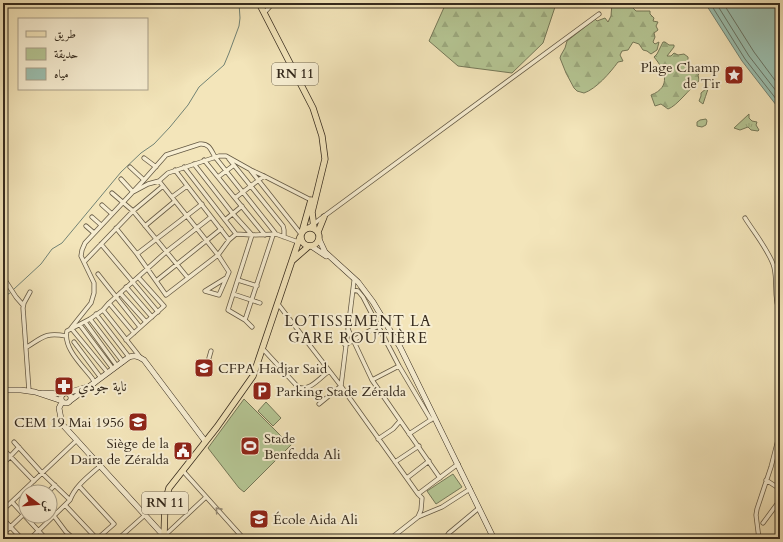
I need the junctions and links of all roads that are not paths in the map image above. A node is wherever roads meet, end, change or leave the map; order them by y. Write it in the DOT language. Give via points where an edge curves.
graph roads {
  1 [pos="259,3"];
  2 [pos="273,3"];
  3 [pos="264,13"];
  4 [pos="599,14"];
  5 [pos="324,147"];
  6 [pos="226,156"];
  7 [pos="215,157"];
  8 [pos="144,158"];
  9 [pos="204,160"];
  10 [pos="194,164"];
  11 [pos="234,165"];
  12 [pos="130,167"];
  13 [pos="156,167"];
  14 [pos="184,167"];
  15 [pos="250,169"];
  16 [pos="176,170"];
  17 [pos="226,171"];
  18 [pos="264,176"];
  19 [pos="218,177"];
  20 [pos="121,178"];
  21 [pos="144,180"];
  22 [pos="258,180"];
  23 [pos="159,181"];
  24 [pos="250,185"];
  25 [pos="163,186"];
  26 [pos="187,186"];
  27 [pos="133,192"];
  28 [pos="242,192"];
  29 [pos="112,193"];
  30 [pos="172,197"];
  31 [pos="235,198"];
  32 [pos="311,200"];
  33 [pos="176,201"];
  34 [pos="123,203"];
  35 [pos="202,204"];
  36 [pos="102,205"];
  37 [pos="242,206"];
  38 [pos="133,211"];
  39 [pos="112,214"];
  40 [pos="233,214"];
  41 [pos="187,215"];
  42 [pos="312,216"];
  43 [pos="92,217"];
  44 [pos="211,217"];
  45 [pos="323,218"];
  46 [pos="745,218"];
  47 [pos="225,220"];
  48 [pos="101,225"];
  49 [pos="86,226"];
  50 [pos="145,226"];
  51 [pos="116,228"];
  52 [pos="313,228"];
  53 [pos="197,229"];
  54 [pos="221,229"];
  55 [pos="94,233"];
  56 [pos="236,234"];
  57 [pos="252,235"];
  58 [pos="265,235"];
  59 [pos="275,235"];
  60 [pos="300,236"];
  61 [pos="284,237"];
  62 [pos="156,239"];
  63 [pos="319,239"];
  64 [pos="229,240"];
  65 [pos="206,241"];
  66 [pos="101,244"];
  67 [pos="310,246"];
  68 [pos="166,252"];
  69 [pos="137,254"];
  70 [pos="218,255"];
  71 [pos="293,260"];
  72 [pos="84,261"];
  73 [pos="176,264"];
  74 [pos="148,268"];
  75 [pos="98,274"];
  76 [pos="3,276"];
  77 [pos="138,277"];
  78 [pos="188,278"];
  79 [pos="226,278"];
  80 [pos="238,280"];
  81 [pos="156,281"];
  82 [pos="354,281"];
  83 [pos="132,282"];
  84 [pos="257,286"];
  85 [pos="126,287"];
  86 [pos="361,287"];
  87 [pos="353,290"];
  88 [pos="30,292"];
  89 [pos="120,293"];
  90 [pos="233,294"];
  91 [pos="115,297"];
  92 [pos="252,301"];
  93 [pos="109,303"];
  94 [pos="260,303"];
  95 [pos="23,304"];
  96 [pos="278,304"];
  97 [pos="103,310"];
  98 [pos="158,312"];
  99 [pos="96,314"];
  100 [pos="780,314"];
  101 [pos="152,317"];
  102 [pos="90,319"];
  103 [pos="245,320"];
  104 [pos="86,322"];
  105 [pos="146,322"];
  106 [pos="80,325"];
  107 [pos="378,326"];
  108 [pos="140,327"];
  109 [pos="252,327"];
  110 [pos="71,328"];
  111 [pos="348,329"];
  112 [pos="119,331"];
  113 [pos="134,333"];
  114 [pos="66,336"];
  115 [pos="113,336"];
  116 [pos="79,338"];
  117 [pos="107,340"];
  118 [pos="126,340"];
  119 [pos="353,340"];
  120 [pos="74,342"];
  121 [pos="102,344"];
  122 [pos="345,345"];
  123 [pos="68,346"];
  124 [pos="27,347"];
  125 [pos="262,348"];
  126 [pos="211,351"];
  127 [pos="128,357"];
  128 [pos="140,357"];
  129 [pos="209,358"];
  130 [pos="123,362"];
  131 [pos="399,366"];
  132 [pos="115,367"];
  133 [pos="329,371"];
  134 [pos="108,373"];
  135 [pos="101,378"];
  136 [pos="372,380"];
  137 [pos="92,385"];
  138 [pos="341,386"];
  139 [pos="3,390"];
  140 [pos="32,392"];
  141 [pos="65,393"];
  142 [pos="65,402"];
  143 [pos="319,404"];
  144 [pos="432,418"];
  145 [pos="400,421"];
  146 [pos="780,432"];
  147 [pos="409,434"];
  148 [pos="378,439"];
  149 [pos="77,440"];
  150 [pos="206,441"];
  151 [pos="14,442"];
  152 [pos="418,446"];
  153 [pos="19,447"];
  154 [pos="5,451"];
  155 [pos="11,456"];
  156 [pos="429,461"];
  157 [pos="395,462"];
  158 [pos="4,463"];
  159 [pos="458,464"];
  160 [pos="100,466"];
  161 [pos="183,471"];
  162 [pos="42,473"];
  163 [pos="407,478"];
  164 [pos="440,478"];
  165 [pos="780,479"];
  166 [pos="766,480"];
  167 [pos="34,481"];
  168 [pos="54,484"];
  169 [pos="79,486"];
  170 [pos="58,488"];
  171 [pos="778,488"];
  172 [pos="470,489"];
  173 [pos="418,494"];
  174 [pos="206,497"];
  175 [pos="70,500"];
  176 [pos="780,500"];
  177 [pos="12,502"];
  178 [pos="65,505"];
  179 [pos="18,508"];
  180 [pos="479,508"];
  181 [pos="3,510"];
  182 [pos="58,511"];
  183 [pos="145,515"];
  184 [pos="418,518"];
  185 [pos="3,519"];
  186 [pos="18,520"];
  187 [pos="763,523"];
  188 [pos="33,524"];
  189 [pos="45,524"];
  190 [pos="58,524"];
  191 [pos="10,527"];
  192 [pos="39,531"];
  193 [pos="103,534"];
  194 [pos="4,537"];
  195 [pos="164,538"];
  196 [pos="22,539"];
  197 [pos="30,539"];
  198 [pos="46,539"];
  199 [pos="74,539"];
  200 [pos="97,539"];
  201 [pos="108,539"];
  202 [pos="118,539"];
  203 [pos="244,539"];
  204 [pos="390,539"];
  205 [pos="445,539"];
  206 [pos="494,539"];
  207 [pos="759,539"];
  1 -- 3 [label="main road, RN 11"];
  2 -- 3 [label="street"];
  3 -- 5 [label="main road, RN 11" via="316,116"];
  4 -- 45 [label="street"];
  5 -- 32 [label="main road, RN 11" via="322,168"];
  5 -- 42 [label="main road" via="325,162"];
  6 -- 7 [label="street"];
  6 -- 11 [label="street"];
  6 -- 15 [label="street"];
  7 -- 9 [label="street"];
  7 -- 13 [label="street" via="209,146 204,144 170,153"];
  7 -- 17 [label="street"];
  8 -- 13 [label="street"];
  9 -- 10 [label="street"];
  9 -- 19 [label="street"];
  10 -- 14 [label="street"];
  10 -- 40 [label="street"];
  11 -- 17 [label="street"];
  11 -- 24 [label="street"];
  12 -- 21 [label="street"];
  13 -- 21 [label="street"];
  14 -- 16 [label="street"];
  14 -- 47 [label="street"];
  15 -- 18 [label="street"];
  15 -- 22 [label="street"];
  16 -- 23 [label="street"];
  16 -- 26 [label="street"];
  17 -- 19 [label="street"];
  17 -- 28 [label="street"];
  18 -- 22 [label="street"];
  18 -- 32 [label="street"];
  19 -- 31 [label="street"];
  20 -- 27 [label="street"];
  21 -- 27 [label="street"];
  22 -- 24 [label="street"];
  22 -- 60 [label="street"];
  23 -- 25 [label="street"];
  23 -- 27 [label="street"];
  24 -- 28 [label="street"];
  24 -- 61 [label="street" via="283,226"];
  25 -- 30 [label="street"];
  25 -- 38 [label="street"];
  26 -- 30 [label="street"];
  26 -- 35 [label="street"];
  27 -- 34 [label="street"];
  28 -- 31 [label="street"];
  28 -- 59 [label="street"];
  29 -- 34 [label="street"];
  30 -- 33 [label="street"];
  31 -- 37 [label="street"];
  32 -- 60 [label="main road, RN 11"];
  33 -- 41 [label="street"];
  33 -- 50 [label="street"];
  34 -- 38 [label="street"];
  34 -- 39 [label="street"];
  35 -- 41 [label="street"];
  35 -- 44 [label="street"];
  36 -- 39 [label="street"];
  37 -- 40 [label="street"];
  37 -- 58 [label="street"];
  38 -- 50 [label="street"];
  38 -- 51 [label="street"];
  39 -- 48 [label="street"];
  40 -- 47 [label="street"];
  40 -- 57 [label="street"];
  41 -- 53 [label="street"];
  41 -- 62 [label="street"];
  42 -- 45 [label="main road"];
  42 -- 52 [label="main road"];
  43 -- 48 [label="street"];
  44 -- 53 [label="street"];
  44 -- 54 [label="street"];
  45 -- 52 [label="main road"];
  46 -- 100 [label="street" via="772,261 776,302"];
  47 -- 56 [label="street"];
  48 -- 55 [label="street"];
  49 -- 55 [label="street"];
  50 -- 62 [label="street"];
  51 -- 66 [label="street"];
  51 -- 69 [label="street"];
  52 -- 60 [label="main road"];
  52 -- 63 [label="main road"];
  53 -- 65 [label="street"];
  53 -- 68 [label="street"];
  54 -- 64 [label="street"];
  54 -- 65 [label="street"];
  55 -- 72 [label="street" via="82,250"];
  56 -- 57 [label="street"];
  56 -- 64 [label="street"];
  57 -- 58 [label="street"];
  57 -- 80 [label="street"];
  58 -- 59 [label="street"];
  59 -- 61 [label="street"];
  59 -- 84 [label="street"];
  60 -- 61 [label="street"];
  60 -- 67 [label="main road" via="304,244"];
  60 -- 71 [label="main road, RN 11"];
  62 -- 68 [label="street"];
  62 -- 69 [label="street"];
  63 -- 67 [label="main road" via="316,244"];
  63 -- 86 [label="main road" via="325,252"];
  64 -- 70 [label="street"];
  65 -- 70 [label="street"];
  65 -- 73 [label="street"];
  66 -- 72 [label="street"];
  66 -- 83 [label="street"];
  67 -- 71 [label="main road"];
  67 -- 82 [label="main road"];
  68 -- 73 [label="street"];
  68 -- 74 [label="street"];
  69 -- 74 [label="street"];
  70 -- 78 [label="street"];
  70 -- 79 [label="street" via="229,272"];
  71 -- 96 [label="main road, RN 11"];
  72 -- 110 [label="street" via="94,283 94,293 92,303"];
  73 -- 78 [label="street"];
  73 -- 81 [label="street"];
  74 -- 77 [label="street"];
  74 -- 81 [label="street"];
  75 -- 91 [label="street"];
  76 -- 95 [label="street"];
  77 -- 83 [label="street"];
  77 -- 98 [label="street" via="164,306"];
  78 -- 81 [label="street" via="166,295"];
  79 -- 79 [label="street" via="221,281 205,291 219,295"];
  80 -- 84 [label="street"];
  80 -- 90 [label="street"];
  82 -- 86 [label="main road"];
  82 -- 87 [label="street"];
  83 -- 85 [label="street"];
  83 -- 98 [label="street"];
  84 -- 92 [label="street"];
  85 -- 89 [label="street"];
  85 -- 101 [label="street"];
  86 -- 144 [label="main road" via="400,347"];
  87 -- 107 [label="street" via="363,297"];
  87 -- 111 [label="street"];
  88 -- 95 [label="street"];
  89 -- 91 [label="street"];
  89 -- 105 [label="street"];
  90 -- 92 [label="street"];
  90 -- 103 [label="street" via="228,310"];
  91 -- 93 [label="street"];
  91 -- 108 [label="street"];
  92 -- 94 [label="street"];
  92 -- 103 [label="street"];
  93 -- 97 [label="street"];
  93 -- 113 [label="street"];
  95 -- 124 [label="street"];
  96 -- 125 [label="main road, RN 11"];
  96 -- 133 [label="street"];
  97 -- 99 [label="street"];
  97 -- 112 [label="street"];
  98 -- 101 [label="street"];
  99 -- 102 [label="street"];
  99 -- 115 [label="street"];
  101 -- 105 [label="street"];
  102 -- 104 [label="street"];
  102 -- 117 [label="street"];
  103 -- 109 [label="street"];
  104 -- 106 [label="street"];
  104 -- 121 [label="street"];
  105 -- 108 [label="street"];
  106 -- 110 [label="street"];
  106 -- 132 [label="street"];
  107 -- 119 [label="street"];
  107 -- 131 [label="street"];
  108 -- 113 [label="street"];
  110 -- 114 [label="street"];
  110 -- 116 [label="street"];
  111 -- 119 [label="street"];
  111 -- 122 [label="street"];
  112 -- 115 [label="street"];
  112 -- 118 [label="street"];
  113 -- 118 [label="street"];
  114 -- 123 [label="street"];
  114 -- 124 [label="street" via="45,335"];
  115 -- 117 [label="street"];
  115 -- 127 [label="street"];
  116 -- 120 [label="street"];
  116 -- 134 [label="street"];
  117 -- 121 [label="street"];
  117 -- 130 [label="street"];
  118 -- 128 [label="street"];
  119 -- 122 [label="street"];
  119 -- 136 [label="street"];
  120 -- 123 [label="street"];
  120 -- 135 [label="street"];
  121 -- 132 [label="street"];
  122 -- 138 [label="street"];
  123 -- 137 [label="street" via="92,378"];
  124 -- 140 [label="street"];
  125 -- 133 [label="street" via="298,387 308,387"];
  125 -- 150 [label="main road, RN 11" via="253,376"];
  126 -- 129 [label="street"];
  127 -- 128 [label="main road"];
  127 -- 130 [label="main road"];
  128 -- 150 [label="main road"];
  130 -- 132 [label="main road"];
  131 -- 136 [label="street"];
  131 -- 144 [label="street"];
  132 -- 134 [label="main road"];
  133 -- 138 [label="street"];
  134 -- 135 [label="main road"];
  135 -- 137 [label="main road"];
  136 -- 145 [label="street"];
  137 -- 141 [label="main road"];
  137 -- 142 [label="main road"];
  138 -- 143 [label="street"];
  138 -- 148 [label="street"];
  139 -- 140 [label="main road"];
  140 -- 141 [label="main road"];
  140 -- 142 [label="main road"];
  141 -- 142 [label="main road" via="60,398"];
  141 -- 142 [label="main road" via="70,396"];
  142 -- 149 [label="main road" via="59,408 62,424"];
  144 -- 147 [label="street"];
  144 -- 159 [label="main road"];
  145 -- 147 [label="street"];
  145 -- 148 [label="street" via="393,430"];
  146 -- 166 [label="street"];
  147 -- 152 [label="street"];
  148 -- 157 [label="street"];
  149 -- 160 [label="main road"];
  149 -- 162 [label="street"];
  150 -- 161 [label="main road, RN 11"];
  151 -- 153 [label="street"];
  152 -- 156 [label="street"];
  152 -- 157 [label="street"];
  153 -- 155 [label="street"];
  153 -- 162 [label="street"];
  154 -- 155 [label="street"];
  155 -- 158 [label="street"];
  155 -- 167 [label="street"];
  156 -- 163 [label="street"];
  156 -- 164 [label="street"];
  157 -- 163 [label="street"];
  159 -- 164 [label="street"];
  159 -- 172 [label="main road"];
  160 -- 169 [label="street"];
  160 -- 183 [label="main road"];
  161 -- 174 [label="street"];
  161 -- 195 [label="main road, RN 11" via="170,488 165,503"];
  162 -- 167 [label="street"];
  162 -- 168 [label="street"];
  163 -- 173 [label="street"];
  164 -- 173 [label="street"];
  165 -- 171 [label="street"];
  166 -- 171 [label="street"];
  166 -- 207 [label="street" via="756,515"];
  167 -- 177 [label="street"];
  169 -- 175 [label="street" via="72,493"];
  169 -- 193 [label="street" via="114,524"];
  170 -- 175 [label="street"];
  172 -- 180 [label="main road"];
  172 -- 184 [label="street" via="442,507"];
  173 -- 184 [label="street" via="422,498"];
  174 -- 195 [label="street"];
  203 -- 174 [label="street, one-way"];
  175 -- 178 [label="street"];
  176 -- 187 [label="street"];
  177 -- 179 [label="street"];
  177 -- 181 [label="street"];
  178 -- 182 [label="street"];
  178 -- 200 [label="street"];
  180 -- 205 [label="street"];
  180 -- 206 [label="main road"];
  183 -- 195 [label="main road"];
  183 -- 202 [label="street"];
  184 -- 204 [label="street"];
  185 -- 191 [label="street"];
  186 -- 191 [label="street"];
  188 -- 192 [label="street"];
  189 -- 192 [label="street"];
  190 -- 199 [label="street"];
  191 -- 194 [label="street"];
  191 -- 196 [label="street"];
  192 -- 197 [label="street"];
  192 -- 198 [label="street"];
  193 -- 200 [label="street"];
  193 -- 201 [label="street"];
}
